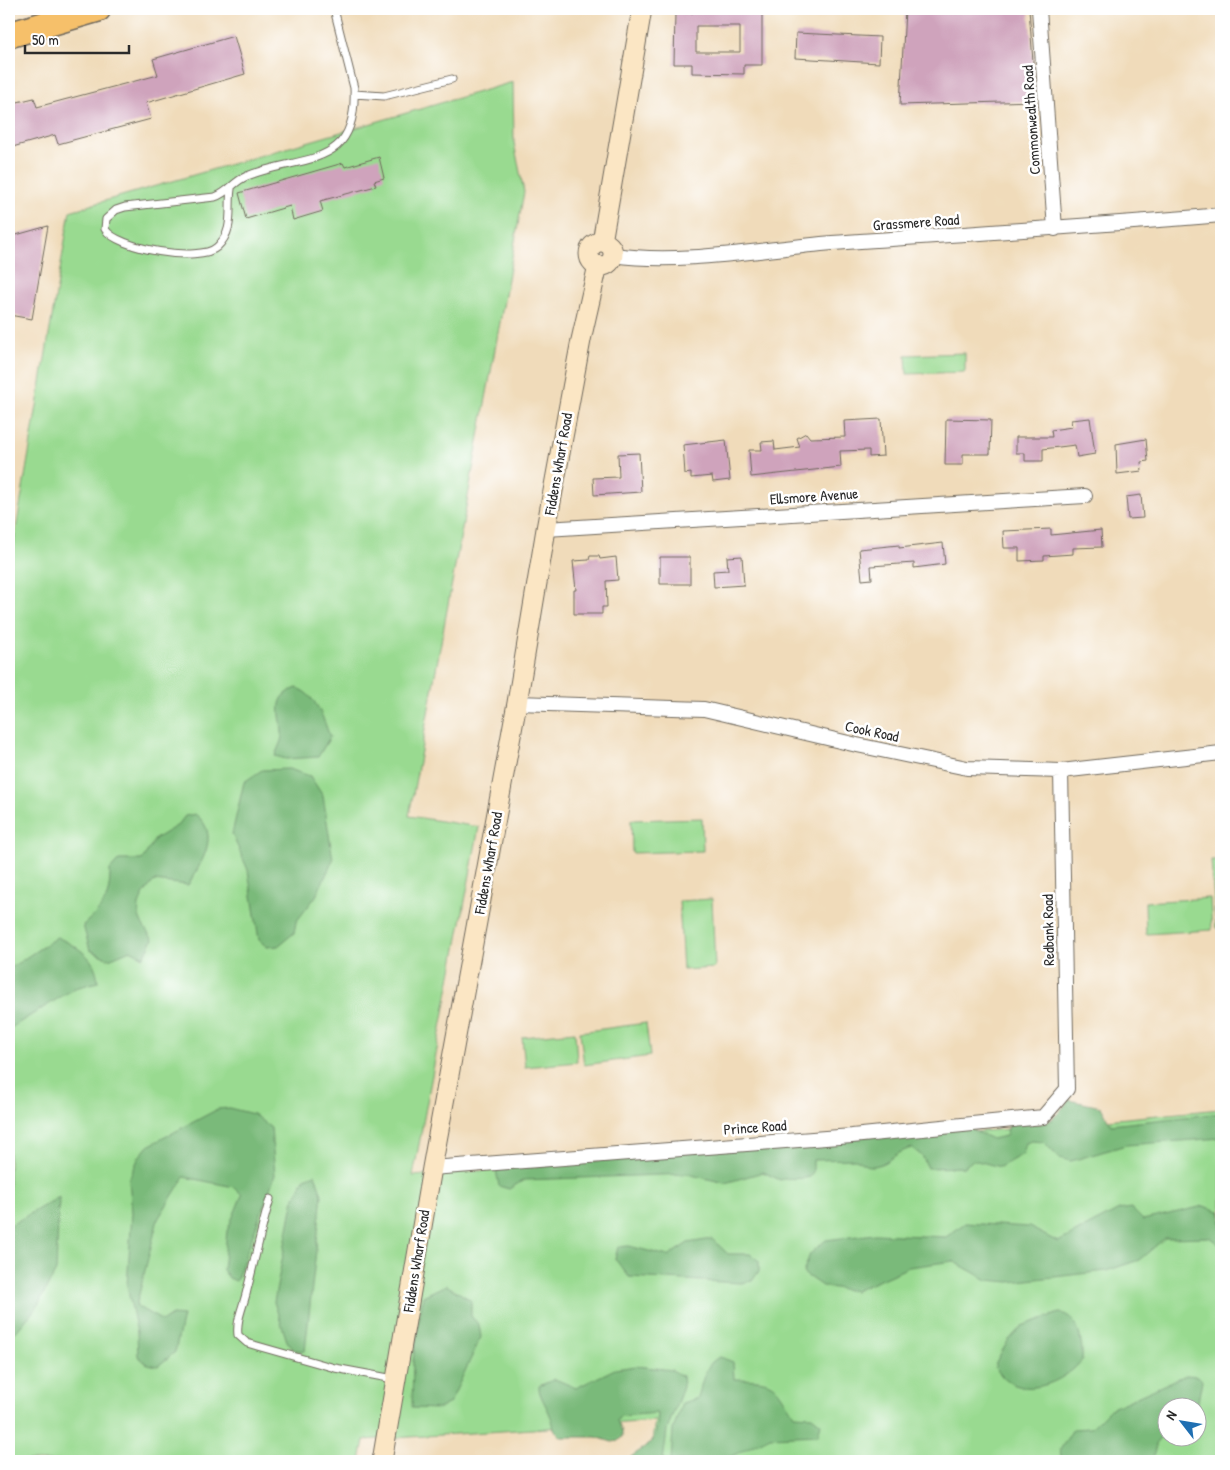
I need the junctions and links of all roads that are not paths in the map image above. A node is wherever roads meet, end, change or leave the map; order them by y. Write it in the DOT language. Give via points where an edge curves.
graph roads {
  1 [pos="39,9"];
  2 [pos="98,9"];
  3 [pos="334,9"];
  4 [pos="642,9"];
  5 [pos="1039,9"];
  6 [pos="9,18"];
  7 [pos="9,35"];
  8 [pos="452,79"];
  9 [pos="354,94"];
  10 [pos="231,189"];
  11 [pos="1221,215"];
  12 [pos="1055,229"];
  13 [pos="604,254"];
  14 [pos="1085,496"];
  15 [pos="546,529"];
  16 [pos="517,703"];
  17 [pos="1221,753"];
  18 [pos="1061,771"];
  19 [pos="1067,1089"];
  20 [pos="432,1168"];
  21 [pos="270,1199"];
  22 [pos="397,1379"];
  23 [pos="382,1461"];
  1 -- 6 [label="highway"];
  2 -- 7 [label="highway"];
  3 -- 9 [label="lane"];
  4 -- 13 [label="street, Fiddens Wharf Road"];
  5 -- 12 [label="street, Commonwealth Road"];
  8 -- 9 [label="lane" via="384,96"];
  9 -- 10 [label="lane" via="347,135 337,148 323,155 245,176"];
  10 -- 10 [label="lane" via="230,225 216,248 210,251 148,249 118,242 105,229 106,219 125,207 215,197"];
  11 -- 12 [label="street, Grassmere Road"];
  12 -- 13 [label="street, Grassmere Road" via="715,255 628,257"];
  13 -- 15 [label="street, Fiddens Wharf Road" via="580,340"];
  14 -- 15 [label="street, Ellsmore Avenue"];
  15 -- 16 [label="street, Fiddens Wharf Road"];
  16 -- 18 [label="street, Cook Road" via="704,709 967,768"];
  16 -- 20 [label="street, Fiddens Wharf Road"];
  17 -- 18 [label="street, Cook Road"];
  18 -- 19 [label="street, Redbank Road"];
  19 -- 20 [label="street, Prince Road" via="1043,1117 852,1136"];
  20 -- 22 [label="street, Fiddens Wharf Road"];
  21 -- 22 [label="lane" via="256,1244 238,1335 247,1342 335,1368"];
  22 -- 23 [label="street, Fiddens Wharf Road"];
}
